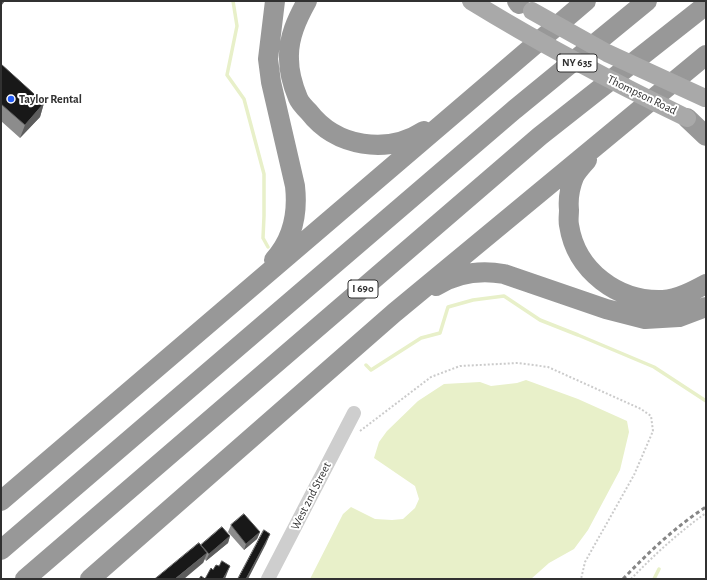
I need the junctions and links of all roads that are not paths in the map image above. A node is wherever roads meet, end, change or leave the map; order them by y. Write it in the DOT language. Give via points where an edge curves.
graph roads {
  1 [pos="275,1"];
  2 [pos="307,1"];
  3 [pos="471,1"];
  4 [pos="586,1"];
  5 [pos="647,1"];
  6 [pos="523,5"];
  7 [pos="706,5"];
  8 [pos="706,54"];
  9 [pos="705,98"];
  10 [pos="468,102"];
  11 [pos="687,118"];
  12 [pos="706,136"];
  13 [pos="605,137"];
  14 [pos="706,284"];
  15 [pos="706,307"];
  16 [pos="228,308"];
  17 [pos="394,313"];
  18 [pos="354,413"];
  19 [pos="1,501"];
  20 [pos="1,550"];
  21 [pos="93,575"];
  22 [pos="25,579"];
  23 [pos="268,579"];
  1 -- 16 [label="highway" via="268,59 295,186 297,202 294,224 290,236 276,257"];
  2 -- 10 [label="highway" via="295,23 290,43 291,73 298,98 316,122 336,136 357,143 380,145 401,141 418,135"];
  3 -- 11 [label="main road, Thompson Road / NY 635, bridge" via="600,75"];
  4 -- 10 [label="highway"];
  5 -- 20 [label="highway" via="514,110"];
  6 -- 9 [label="main road, Thompson Road / NY 635, bridge" via="607,53"];
  7 -- 22 [label="highway, I 690" via="540,136"];
  8 -- 13 [label="highway"];
  10 -- 16 [label="highway"];
  11 -- 12 [label="highway"];
  13 -- 14 [label="highway" via="574,177 568,199 569,225 582,260 604,283 622,293 639,298 664,300 686,294"];
  13 -- 17 [label="highway"];
  15 -- 17 [label="highway" via="679,317 645,319 606,309 504,274 490,272 453,277"];
  16 -- 19 [label="highway"];
  17 -- 21 [label="highway"];
  18 -- 23 [label="street, West 2nd Street"];
}
